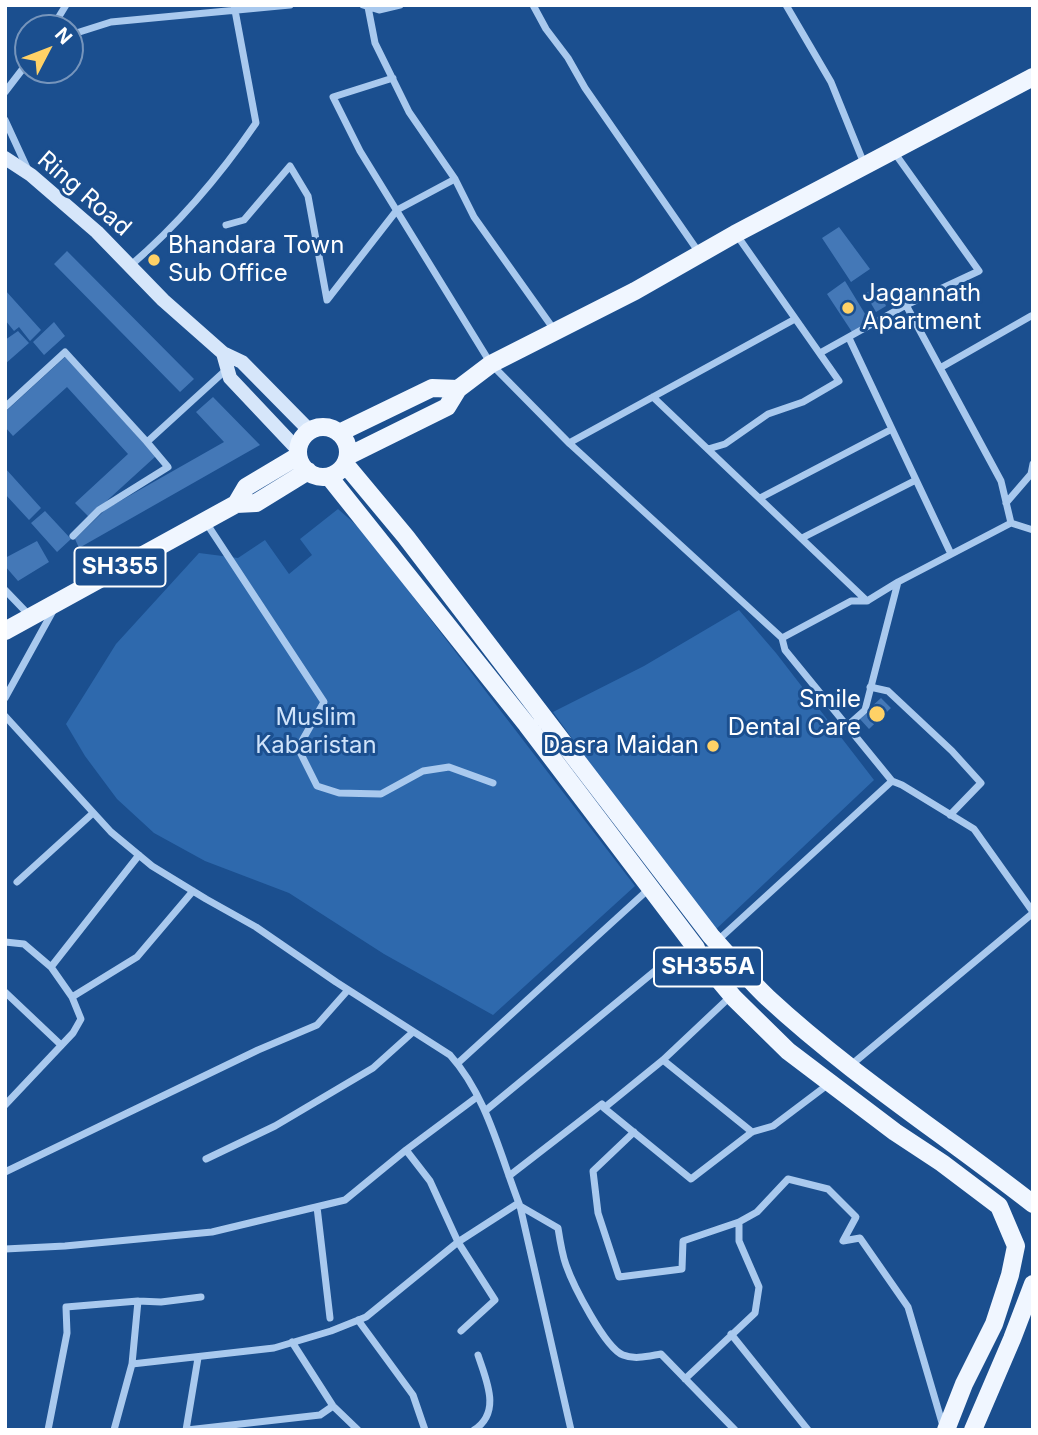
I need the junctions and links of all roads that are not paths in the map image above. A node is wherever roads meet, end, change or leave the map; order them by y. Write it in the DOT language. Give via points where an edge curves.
graph roads {
  1 [pos="290,5"];
  2 [pos="400,5"];
  3 [pos="533,5"];
  4 [pos="786,5"];
  5 [pos="365,6"];
  6 [pos="235,8"];
  7 [pos="84,31"];
  8 [pos="1033,77"];
  9 [pos="393,79"];
  10 [pos="5,120"];
  11 [pos="893,152"];
  12 [pos="5,158"];
  13 [pos="865,166"];
  14 [pos="31,175"];
  15 [pos="455,179"];
  16 [pos="397,210"];
  17 [pos="226,225"];
  18 [pos="735,234"];
  19 [pos="700,254"];
  20 [pos="130,266"];
  21 [pos="906,305"];
  22 [pos="1031,316"];
  23 [pos="795,319"];
  24 [pos="555,331"];
  25 [pos="849,338"];
  26 [pos="820,353"];
  27 [pos="223,354"];
  28 [pos="491,364"];
  29 [pos="227,368"];
  30 [pos="940,368"];
  31 [pos="458,389"];
  32 [pos="653,397"];
  33 [pos="5,407"];
  34 [pos="892,429"];
  35 [pos="309,430"];
  36 [pos="339,433"];
  37 [pos="147,442"];
  38 [pos="569,443"];
  39 [pos="708,449"];
  40 [pos="298,452"];
  41 [pos="347,460"];
  42 [pos="1033,464"];
  43 [pos="308,471"];
  44 [pos="330,478"];
  45 [pos="916,480"];
  46 [pos="760,498"];
  47 [pos="236,503"];
  48 [pos="1006,503"];
  49 [pos="205,521"];
  50 [pos="1011,523"];
  51 [pos="1033,530"];
  52 [pos="73,536"];
  53 [pos="802,538"];
  54 [pos="951,554"];
  55 [pos="898,582"];
  56 [pos="5,590"];
  57 [pos="59,600"];
  58 [pos="867,601"];
  59 [pos="30,617"];
  60 [pos="5,631"];
  61 [pos="782,638"];
  62 [pos="512,674"];
  63 [pos="498,687"];
  64 [pos="870,687"];
  65 [pos="5,698"];
  66 [pos="5,716"];
  67 [pos="847,726"];
  68 [pos="892,781"];
  69 [pos="493,783"];
  70 [pos="93,813"];
  71 [pos="950,815"];
  72 [pos="139,855"];
  73 [pos="17,881"];
  74 [pos="651,887"];
  75 [pos="192,891"];
  76 [pos="1033,913"];
  77 [pos="5,942"];
  78 [pos="716,942"];
  79 [pos="698,955"];
  80 [pos="51,967"];
  81 [pos="348,990"];
  82 [pos="5,992"];
  83 [pos="732,995"];
  84 [pos="72,997"];
  85 [pos="413,1031"];
  86 [pos="61,1045"];
  87 [pos="663,1060"];
  88 [pos="458,1063"];
  89 [pos="850,1065"];
  90 [pos="831,1082"];
  91 [pos="477,1097"];
  92 [pos="5,1105"];
  93 [pos="604,1108"];
  94 [pos="485,1111"];
  95 [pos="634,1132"];
  96 [pos="752,1132"];
  97 [pos="406,1150"];
  98 [pos="965,1152"];
  99 [pos="205,1159"];
  100 [pos="948,1167"];
  101 [pos="5,1172"];
  102 [pos="509,1176"];
  103 [pos="1033,1204"];
  104 [pos="520,1206"];
  105 [pos="317,1207"];
  106 [pos="739,1222"];
  107 [pos="458,1242"];
  108 [pos="5,1249"];
  109 [pos="1006,1287"];
  110 [pos="1032,1291"];
  111 [pos="201,1297"];
  112 [pos="138,1301"];
  113 [pos="330,1318"];
  114 [pos="358,1320"];
  115 [pos="461,1331"];
  116 [pos="731,1334"];
  117 [pos="292,1342"];
  118 [pos="478,1354"];
  119 [pos="198,1358"];
  120 [pos="132,1364"];
  121 [pos="685,1379"];
  122 [pos="333,1406"];
  123 [pos="48,1430"];
  124 [pos="114,1430"];
  125 [pos="187,1430"];
  126 [pos="358,1430"];
  127 [pos="425,1430"];
  128 [pos="474,1430"];
  129 [pos="570,1430"];
  130 [pos="735,1430"];
  131 [pos="808,1430"];
  132 [pos="945,1430"];
  133 [pos="973,1430"];
  1 -- 6 [label="street"];
  2 -- 5 [label="street" via="379,10"];
  3 -- 19 [label="street" via="585,89"];
  4 -- 13 [label="street" via="831,82"];
  5 -- 9 [label="street"];
  6 -- 7 [label="street" via="111,22"];
  6 -- 20 [label="street" via="256,123 192,206"];
  8 -- 11 [label="main road"];
  9 -- 15 [label="street" via="409,112"];
  9 -- 16 [label="street" via="333,97"];
  10 -- 14 [label="street"];
  11 -- 13 [label="main road"];
  11 -- 21 [label="street" via="979,271"];
  12 -- 14 [label="street, Ring Road"];
  13 -- 18 [label="main road"];
  14 -- 20 [label="street, Ring Road"];
  15 -- 16 [label="street"];
  15 -- 24 [label="street" via="474,217"];
  16 -- 17 [label="street" via="327,300 308,196 290,166 244,220"];
  16 -- 28 [label="street"];
  18 -- 19 [label="main road"];
  18 -- 23 [label="street"];
  19 -- 24 [label="main road"];
  20 -- 27 [label="street, Ring Road"];
  21 -- 25 [label="street"];
  21 -- 30 [label="street"];
  22 -- 30 [label="street"];
  23 -- 26 [label="street"];
  23 -- 32 [label="street"];
  24 -- 28 [label="main road"];
  25 -- 26 [label="street"];
  25 -- 34 [label="street"];
  26 -- 39 [label="street" via="839,381"];
  27 -- 29 [label="street"];
  27 -- 35 [label="street, Ring Road" via="242,362"];
  28 -- 31 [label="main road"];
  28 -- 38 [label="street"];
  29 -- 37 [label="street"];
  29 -- 40 [label="street" via="230,378"];
  30 -- 48 [label="street" via="1001,481"];
  31 -- 36 [label="main road" via="432,388"];
  31 -- 41 [label="main road" via="447,407"];
  32 -- 38 [label="street"];
  32 -- 39 [label="street"];
  33 -- 37 [label="street" via="65,352"];
  34 -- 45 [label="street"];
  34 -- 46 [label="street"];
  35 -- 36 [label="main road" via="322,427"];
  35 -- 40 [label="main road, SH355"];
  36 -- 41 [label="main road" via="346,443"];
  37 -- 52 [label="street" via="168,467 99,510"];
  38 -- 61 [label="street"];
  39 -- 46 [label="street"];
  40 -- 43 [label="main road"];
  40 -- 47 [label="main road, SH355" via="246,487"];
  41 -- 44 [label="main road"];
  41 -- 62 [label="main road, SH355A"];
  42 -- 48 [label="street" via="1031,474"];
  43 -- 44 [label="main road"];
  43 -- 47 [label="main road, SH355" via="257,503"];
  44 -- 63 [label="main road, SH355A"];
  45 -- 53 [label="street"];
  45 -- 54 [label="street"];
  46 -- 53 [label="street"];
  47 -- 49 [label="main road, SH355"];
  48 -- 50 [label="street"];
  49 -- 57 [label="main road, SH355"];
  49 -- 69 [label="street" via="324,702 298,748 317,786 339,793 381,794 423,771 449,767"];
  50 -- 51 [label="street"];
  50 -- 54 [label="street"];
  53 -- 58 [label="street"];
  54 -- 55 [label="street"];
  55 -- 58 [label="street"];
  55 -- 64 [label="street"];
  56 -- 59 [label="street"];
  57 -- 59 [label="main road, SH355"];
  57 -- 65 [label="street"];
  58 -- 61 [label="street" via="851,601"];
  59 -- 60 [label="main road, SH355"];
  61 -- 67 [label="street" via="785,650"];
  62 -- 63 [label="main road"];
  62 -- 78 [label="main road, SH355A"];
  63 -- 74 [label="main road, SH355A"];
  64 -- 67 [label="street" via="864,710"];
  64 -- 71 [label="street" via="888,691 981,783"];
  66 -- 70 [label="street"];
  67 -- 68 [label="street"];
  68 -- 71 [label="street"];
  68 -- 78 [label="street"];
  70 -- 72 [label="street"];
  70 -- 73 [label="street"];
  71 -- 76 [label="street" via="974,830"];
  72 -- 75 [label="street"];
  72 -- 80 [label="street"];
  74 -- 79 [label="main road, SH355A"];
  74 -- 88 [label="street"];
  75 -- 81 [label="street" via="256,927"];
  75 -- 84 [label="street" via="137,957"];
  76 -- 89 [label="street"];
  77 -- 80 [label="street" via="23,944"];
  78 -- 79 [label="main road"];
  78 -- 89 [label="main road, SH355A" via="766,997"];
  79 -- 83 [label="main road, SH355A"];
  79 -- 94 [label="street" via="678,953"];
  80 -- 84 [label="street"];
  81 -- 85 [label="street"];
  81 -- 101 [label="street" via="317,1025"];
  82 -- 86 [label="street"];
  83 -- 87 [label="street"];
  83 -- 90 [label="main road, SH355A" via="788,1051"];
  84 -- 86 [label="street" via="81,1019"];
  85 -- 88 [label="street"];
  85 -- 99 [label="street" via="373,1068 275,1126"];
  86 -- 92 [label="street"];
  87 -- 93 [label="street"];
  87 -- 96 [label="street"];
  88 -- 91 [label="street"];
  89 -- 90 [label="main road"];
  89 -- 98 [label="main road, SH355A"];
  90 -- 96 [label="street" via="773,1126"];
  90 -- 100 [label="main road, SH355A"];
  91 -- 94 [label="street"];
  91 -- 97 [label="street"];
  93 -- 95 [label="street"];
  93 -- 102 [label="street" via="603,1104"];
  94 -- 102 [label="street"];
  95 -- 96 [label="street" via="691,1178"];
  95 -- 106 [label="street" via="593,1171 598,1213 619,1277 682,1269 683,1241"];
  97 -- 105 [label="street" via="345,1200"];
  97 -- 107 [label="street" via="430,1181"];
  98 -- 100 [label="main road"];
  98 -- 103 [label="main road, SH355A"];
  100 -- 109 [label="main road, SH355A" via="999,1206 1009,1226 1016,1246"];
  102 -- 104 [label="street"];
  104 -- 107 [label="street"];
  104 -- 121 [label="street" via="558,1228 578,1294 608,1344 634,1358 661,1354"];
  104 -- 129 [label="street"];
  105 -- 108 [label="street" via="212,1232"];
  105 -- 113 [label="street"];
  106 -- 116 [label="street" via="739,1241 759,1287 755,1312"];
  106 -- 132 [label="street" via="758,1212 788,1180 828,1189 856,1217 843,1241 860,1238 908,1307"];
  107 -- 114 [label="street"];
  107 -- 115 [label="street" via="495,1300"];
  109 -- 110 [label="main road"];
  109 -- 132 [label="main road, SH355A"];
  110 -- 133 [label="main road"];
  111 -- 112 [label="street"];
  112 -- 120 [label="street"];
  112 -- 123 [label="street" via="66,1307 67,1333"];
  114 -- 117 [label="street"];
  114 -- 127 [label="street" via="412,1395"];
  116 -- 121 [label="street"];
  116 -- 131 [label="street"];
  117 -- 119 [label="street"];
  117 -- 122 [label="street"];
  118 -- 128 [label="street" via="491,1395 488,1415"];
  119 -- 120 [label="street"];
  119 -- 125 [label="street"];
  120 -- 124 [label="street"];
  121 -- 130 [label="street"];
  122 -- 125 [label="street" via="320,1415"];
  122 -- 126 [label="street"];
}
